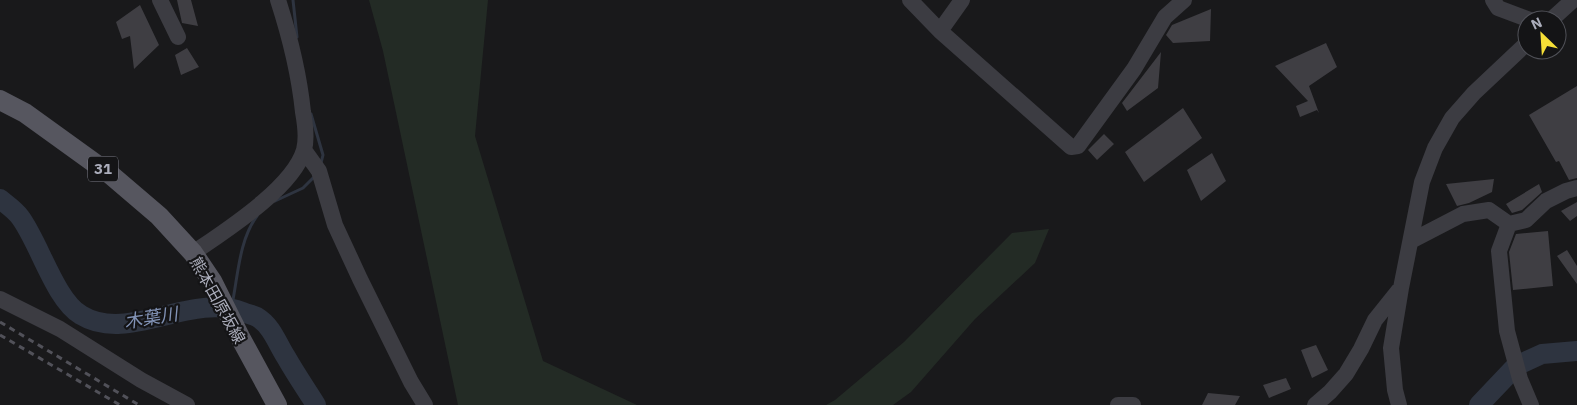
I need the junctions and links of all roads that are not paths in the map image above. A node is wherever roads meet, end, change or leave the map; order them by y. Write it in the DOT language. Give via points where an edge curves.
graph roads {
  1 [pos="160,0"];
  2 [pos="278,0"];
  3 [pos="910,0"];
  4 [pos="962,0"];
  5 [pos="1184,0"];
  6 [pos="1492,0"];
  7 [pos="1573,0"];
  8 [pos="1562,10"];
  9 [pos="1517,15"];
  10 [pos="940,30"];
  11 [pos="178,37"];
  12 [pos="1517,52"];
  13 [pos="0,100"];
  14 [pos="304,150"];
  15 [pos="1577,188"];
  16 [pos="1509,224"];
  17 [pos="1411,241"];
  18 [pos="193,253"];
  19 [pos="1401,288"];
  20 [pos="0,299"];
  21 [pos="1397,397"];
  22 [pos="187,405"];
  23 [pos="277,405"];
  24 [pos="425,405"];
  25 [pos="1118,405"];
  26 [pos="1133,405"];
  27 [pos="1315,405"];
  28 [pos="1531,405"];
  1 -- 11 [label="street"];
  2 -- 14 [label="street" via="300,82"];
  3 -- 10 [label="street"];
  4 -- 10 [label="street"];
  5 -- 10 [label="street" via="1165,17 1134,69 1078,146 1071,147"];
  6 -- 9 [label="street" via="1498,8"];
  7 -- 8 [label="street"];
  12 -- 17 [label="street" via="1474,93 1443,133 1422,182"];
  13 -- 18 [label="main road, 熊本田原坂線 / 31" via="25,113 111,175 159,216"];
  14 -- 18 [label="street" via="293,170 259,206"];
  14 -- 24 [label="street" via="319,171 335,225 360,280"];
  15 -- 16 [label="street" via="1546,201 1526,220"];
  16 -- 17 [label="street" via="1489,210 1464,214"];
  16 -- 28 [label="street" via="1499,251 1508,331 1520,379"];
  17 -- 19 [label="street"];
  18 -- 23 [label="main road, 熊本田原坂線 / 31" via="212,281"];
  19 -- 21 [label="street" via="1391,348"];
  19 -- 27 [label="street" via="1375,320 1346,374"];
  20 -- 22 [label="street" via="60,329"];
  25 -- 26 [label="street"];
}
